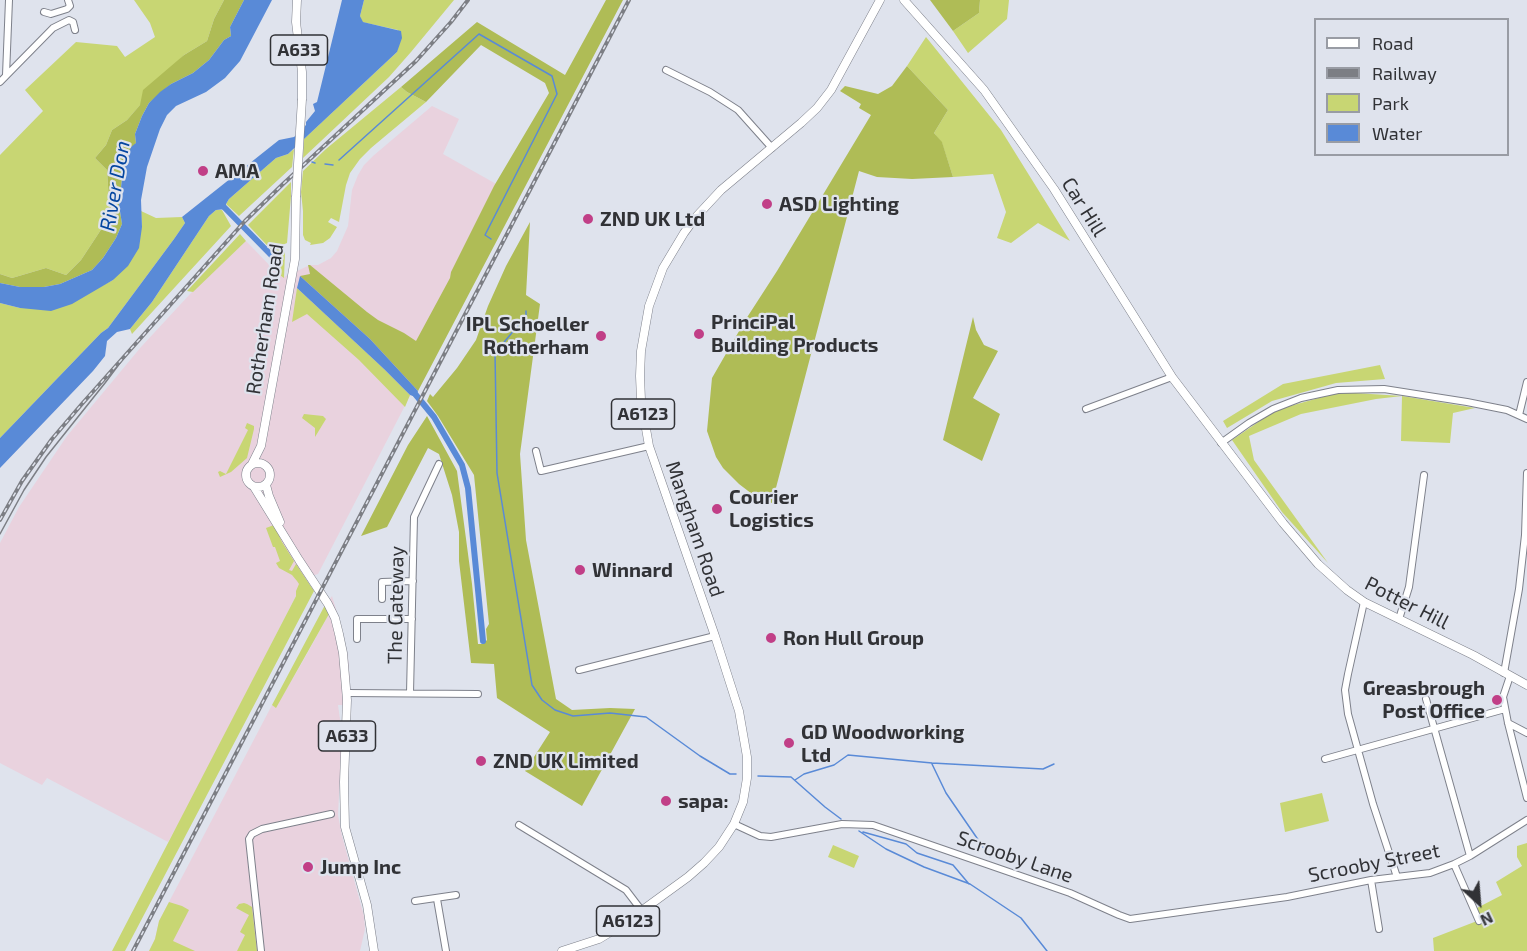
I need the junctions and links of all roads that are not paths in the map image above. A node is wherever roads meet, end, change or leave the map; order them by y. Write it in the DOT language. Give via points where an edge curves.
graph roads {
  1 [pos="9,0"];
  2 [pos="68,0"];
  3 [pos="297,0"];
  4 [pos="880,0"];
  5 [pos="904,0"];
  6 [pos="0,7"];
  7 [pos="8,10"];
  8 [pos="44,12"];
  9 [pos="75,30"];
  10 [pos="666,70"];
  11 [pos="3,73"];
  12 [pos="0,82"];
  13 [pos="772,148"];
  14 [pos="1172,377"];
  15 [pos="1527,382"];
  16 [pos="1086,409"];
  17 [pos="1519,415"];
  18 [pos="1527,419"];
  19 [pos="1221,443"];
  20 [pos="261,446"];
  21 [pos="649,446"];
  22 [pos="536,451"];
  23 [pos="439,464"];
  24 [pos="252,465"];
  25 [pos="265,465"];
  26 [pos="1527,473"];
  27 [pos="1424,475"];
  28 [pos="266,485"];
  29 [pos="254,487"];
  30 [pos="292,548"];
  31 [pos="413,581"];
  32 [pos="382,599"];
  33 [pos="1364,602"];
  34 [pos="1399,619"];
  35 [pos="412,620"];
  36 [pos="715,636"];
  37 [pos="357,639"];
  38 [pos="579,670"];
  39 [pos="1507,674"];
  40 [pos="1527,685"];
  41 [pos="347,693"];
  42 [pos="410,693"];
  43 [pos="478,694"];
  44 [pos="1426,699"];
  45 [pos="1505,709"];
  46 [pos="1508,723"];
  47 [pos="1433,728"];
  48 [pos="1527,733"];
  49 [pos="1358,750"];
  50 [pos="1326,759"];
  51 [pos="1527,798"];
  52 [pos="332,814"];
  53 [pos="1527,820"];
  54 [pos="734,824"];
  55 [pos="519,825"];
  56 [pos="1470,856"];
  57 [pos="1454,864"];
  58 [pos="1397,877"];
  59 [pos="1371,880"];
  60 [pos="456,895"];
  61 [pos="1287,897"];
  62 [pos="436,899"];
  63 [pos="415,901"];
  64 [pos="642,911"];
  65 [pos="1479,921"];
  66 [pos="1379,929"];
  67 [pos="372,934"];
  68 [pos="261,951"];
  69 [pos="366,951"];
  70 [pos="374,951"];
  71 [pos="446,951"];
  72 [pos="562,951"];
  1 -- 7 [label="street"];
  2 -- 8 [label="street" via="67,9"];
  3 -- 20 [label="main road, Rotherham Road / A633, bridge" via="302,99 294,263"];
  4 -- 13 [label="main road, Mangham Road / A6123" via="831,90 817,108"];
  5 -- 14 [label="main road, Car Hill" via="984,90 1014,131"];
  6 -- 7 [label="street"];
  7 -- 11 [label="street"];
  9 -- 11 [label="street" via="69,20 53,28"];
  10 -- 13 [label="street" via="738,110"];
  11 -- 12 [label="street"];
  13 -- 21 [label="main road, Mangham Road / A6123" via="694,218 663,268 649,306 641,351 641,400"];
  14 -- 16 [label="street"];
  14 -- 19 [label="main road, Car Hill"];
  15 -- 17 [label="street"];
  17 -- 18 [label="street"];
  17 -- 19 [label="street" via="1494,407 1384,389 1338,390 1273,409"];
  19 -- 33 [label="main road, Potter Hill" via="1318,564"];
  20 -- 24 [label="main road, Rotherham Road / A633"];
  20 -- 25 [label="main road, Rotherham Road / A633"];
  21 -- 22 [label="street" via="541,471"];
  21 -- 36 [label="main road, Mangham Road / A6123"];
  23 -- 31 [label="street, The Gateway" via="414,517"];
  24 -- 25 [label="main road"];
  24 -- 29 [label="main road, Rotherham Road / A633" via="246,475"];
  25 -- 28 [label="main road, Rotherham Road / A633" via="271,474"];
  26 -- 39 [label="street" via="1525,535"];
  27 -- 34 [label="street" via="1409,587"];
  28 -- 29 [label="main road"];
  28 -- 30 [label="main road, Rotherham Road / A633"];
  29 -- 30 [label="main road, Rotherham Road / A633"];
  30 -- 41 [label="main road, Rotherham Road / A633" via="335,618"];
  31 -- 32 [label="street" via="382,582"];
  31 -- 35 [label="street, The Gateway"];
  33 -- 34 [label="main road, Potter Hill"];
  33 -- 49 [label="street" via="1345,690"];
  34 -- 39 [label="main road, Potter Hill"];
  35 -- 37 [label="street" via="357,619"];
  35 -- 42 [label="street, The Gateway"];
  36 -- 38 [label="street"];
  36 -- 54 [label="main road, Mangham Road / A6123" via="739,711 747,758 746,786"];
  39 -- 40 [label="main road, Potter Hill"];
  39 -- 45 [label="street"];
  41 -- 42 [label="street, The Gateway"];
  41 -- 67 [label="main road, Rotherham Road / A633" via="345,827"];
  42 -- 43 [label="street, The Gateway"];
  44 -- 47 [label="street"];
  45 -- 46 [label="street"];
  45 -- 47 [label="street"];
  46 -- 48 [label="street"];
  46 -- 51 [label="street"];
  47 -- 49 [label="street"];
  47 -- 56 [label="street"];
  49 -- 50 [label="street"];
  49 -- 58 [label="street"];
  52 -- 68 [label="street" via="252,834 249,844"];
  53 -- 56 [label="street, Scrooby Street"];
  54 -- 61 [label="street, Scrooby Lane" via="771,837 835,825 873,825 1070,893 1130,919"];
  54 -- 64 [label="main road, Mangham Road / A6123" via="704,863"];
  55 -- 64 [label="street" via="626,890"];
  56 -- 57 [label="street, Scrooby Street"];
  57 -- 58 [label="street, Scrooby Street" via="1430,873"];
  57 -- 65 [label="street"];
  58 -- 59 [label="street, Scrooby Street"];
  59 -- 61 [label="street, Scrooby Street"];
  59 -- 66 [label="street"];
  60 -- 62 [label="street"];
  62 -- 63 [label="street"];
  62 -- 71 [label="street"];
  64 -- 72 [label="main road, A6123" via="599,939"];
  67 -- 69 [label="main road, Rotherham Road / A633"];
  67 -- 70 [label="main road, Rotherham Road / A633"];
}
